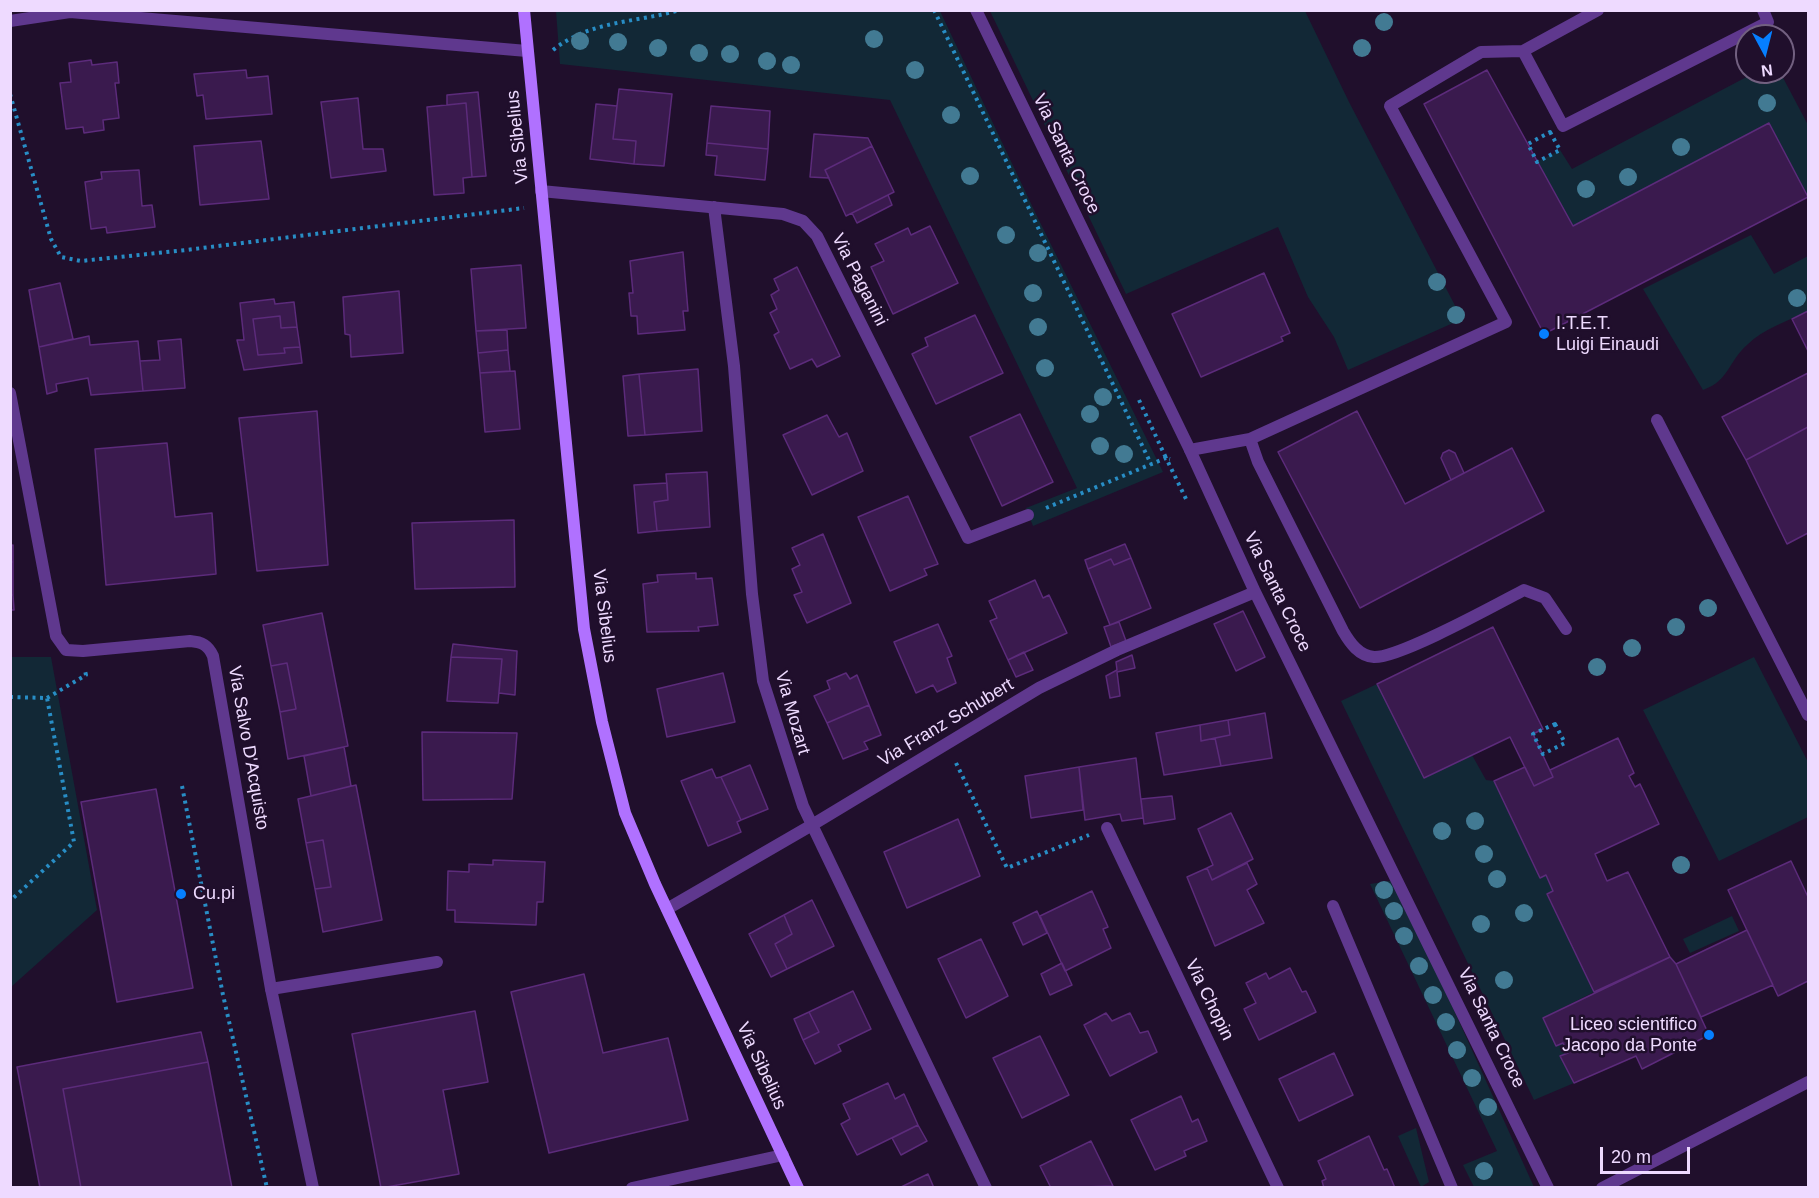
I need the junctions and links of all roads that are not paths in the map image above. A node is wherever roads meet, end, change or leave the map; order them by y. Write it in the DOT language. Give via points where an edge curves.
graph roads {
  1 [pos="524,10"];
  2 [pos="976,10"];
  3 [pos="1598,10"];
  4 [pos="1763,10"];
  5 [pos="10,21"];
  6 [pos="527,51"];
  7 [pos="1523,51"];
  8 [pos="541,191"];
  9 [pos="714,207"];
  10 [pos="10,393"];
  11 [pos="1658,420"];
  12 [pos="1250,439"];
  13 [pos="15,440"];
  14 [pos="1190,450"];
  15 [pos="1028,515"];
  16 [pos="1256,592"];
  17 [pos="1566,629"];
  18 [pos="1809,715"];
  19 [pos="812,825"];
  20 [pos="1107,828"];
  21 [pos="1333,906"];
  22 [pos="667,909"];
  23 [pos="437,963"];
  24 [pos="272,989"];
  25 [pos="1809,1082"];
  26 [pos="783,1155"];
  27 [pos="313,1188"];
  28 [pos="632,1188"];
  29 [pos="798,1188"];
  30 [pos="986,1188"];
  31 [pos="1278,1188"];
  32 [pos="1452,1188"];
  33 [pos="1548,1188"];
  34 [pos="1602,1188"];
  1 -- 6 [label="street, Via Sibelius"];
  2 -- 14 [label="street, Via Santa Croce"];
  3 -- 7 [label="street"];
  4 -- 7 [label="street" via="1768,22 1563,126"];
  5 -- 6 [label="street" via="70,12"];
  6 -- 8 [label="street, Via Sibelius"];
  7 -- 12 [label="street" via="1480,52 1390,106 1506,322"];
  8 -- 9 [label="street, Via Paganini"];
  8 -- 22 [label="street, Via Sibelius" via="584,629 625,813"];
  9 -- 15 [label="street, Via Paganini" via="783,214 812,228 968,538"];
  9 -- 19 [label="street, Via Mozart" via="734,366 763,681 781,745"];
  10 -- 13 [label="street"];
  11 -- 18 [label="street"];
  12 -- 14 [label="street"];
  12 -- 17 [label="street" via="1354,649 1374,657 1403,649 1524,590 1545,598"];
  13 -- 24 [label="street, Via Salvo D'Acquisto" via="56,636 66,650 190,641 201,642 213,656"];
  14 -- 16 [label="street, Via Santa Croce"];
  16 -- 19 [label="street, Via Franz Schubert" via="1117,650 1039,688"];
  16 -- 33 [label="street, Via Santa Croce"];
  19 -- 22 [label="street, Via Franz Schubert"];
  19 -- 30 [label="street, Via Mozart"];
  20 -- 31 [label="street, Via Chopin"];
  21 -- 32 [label="street"];
  22 -- 26 [label="street, Via Sibelius"];
  23 -- 24 [label="street"];
  24 -- 27 [label="street, Via Salvo D'Acquisto"];
  25 -- 34 [label="street"];
  26 -- 28 [label="street"];
  26 -- 29 [label="street, Via Sibelius"];
}
